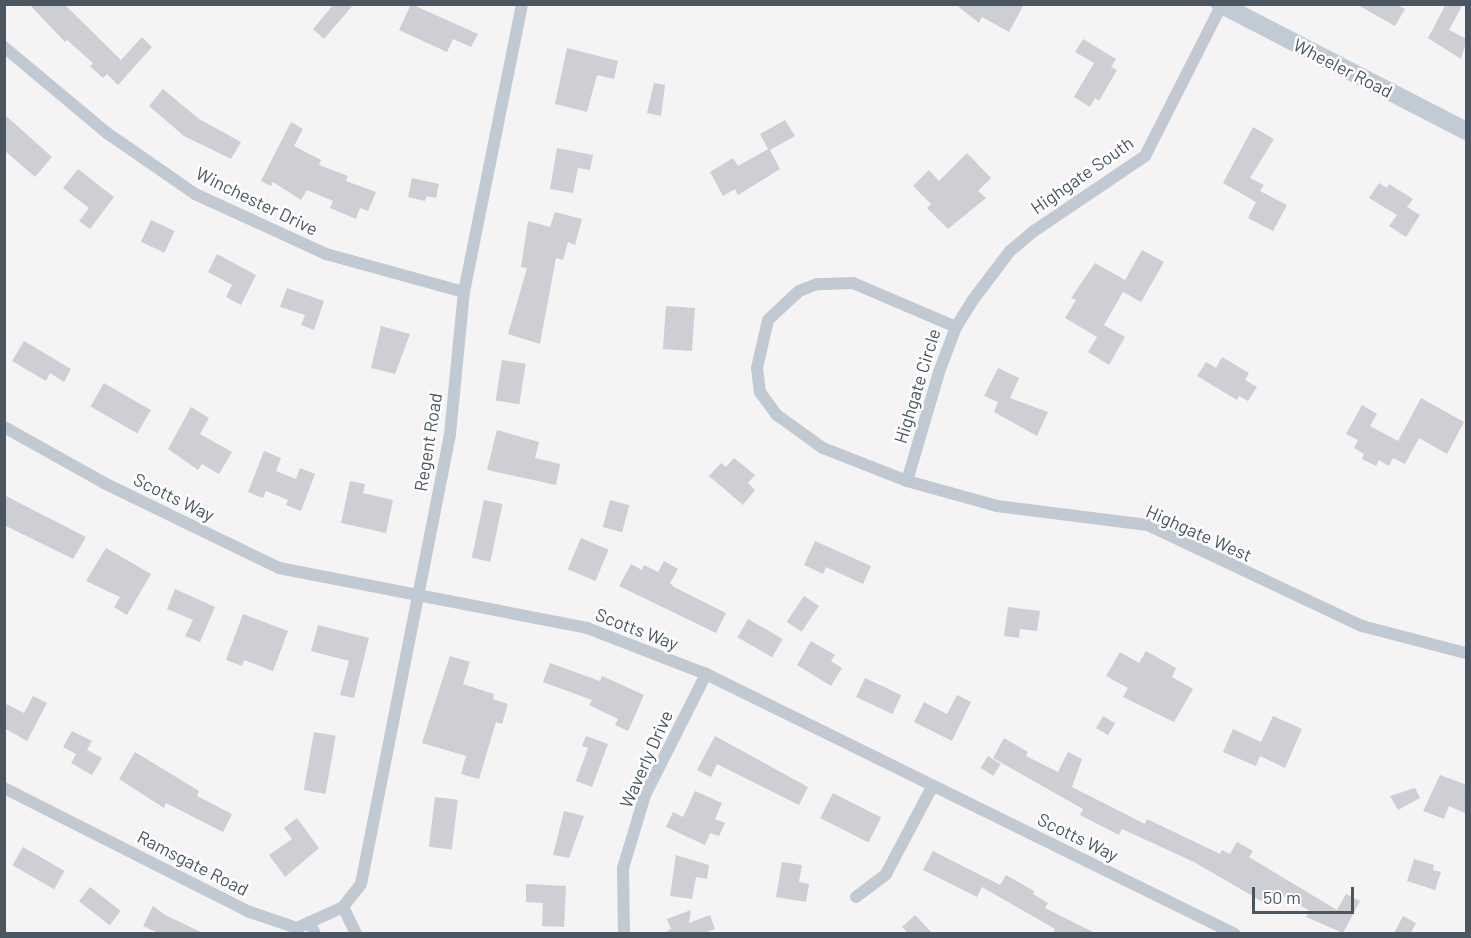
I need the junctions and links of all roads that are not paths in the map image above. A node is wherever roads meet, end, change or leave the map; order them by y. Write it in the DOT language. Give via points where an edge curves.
graph roads {
  1 [pos="522,4"];
  2 [pos="1221,5"];
  3 [pos="4,47"];
  4 [pos="1467,131"];
  5 [pos="464,292"];
  6 [pos="956,327"];
  7 [pos="4,427"];
  8 [pos="907,481"];
  9 [pos="418,594"];
  10 [pos="1467,653"];
  11 [pos="706,674"];
  12 [pos="932,787"];
  13 [pos="4,788"];
  14 [pos="362,884"];
  15 [pos="856,897"];
  16 [pos="343,907"];
  17 [pos="312,928"];
  18 [pos="356,933"];
  19 [pos="624,933"];
  20 [pos="1235,933"];
  1 -- 5 [label="street, Regent Road"];
  2 -- 4 [label="street, Wheeler Road"];
  2 -- 6 [label="street, Highgate South" via="1145,156 1010,251"];
  3 -- 5 [label="street, Winchester Drive" via="107,133 195,194 326,254"];
  5 -- 9 [label="street, Regent Road" via="450,434"];
  6 -- 8 [label="street, Highgate Circle" via="925,414"];
  6 -- 8 [label="street, Highgate Circle" via="839,280 799,291 768,320 760,341 760,392 777,415 823,448"];
  7 -- 9 [label="street, Scotts Way" via="104,483 279,568"];
  8 -- 10 [label="street, Highgate West" via="997,506 1148,525 1362,627"];
  9 -- 11 [label="street, Scotts Way" via="587,628"];
  9 -- 14 [label="street, Regent Road"];
  11 -- 12 [label="street, Scotts Way"];
  11 -- 19 [label="street, Waverly Drive" via="645,795 623,868"];
  12 -- 15 [label="street" via="886,874"];
  12 -- 20 [label="street, Scotts Way"];
  13 -- 17 [label="street, Ramsgate Road" via="250,912 297,928"];
  14 -- 16 [label="street, Ramsgate Road"];
  16 -- 17 [label="street, Ramsgate Road"];
  16 -- 18 [label="street"];
}
